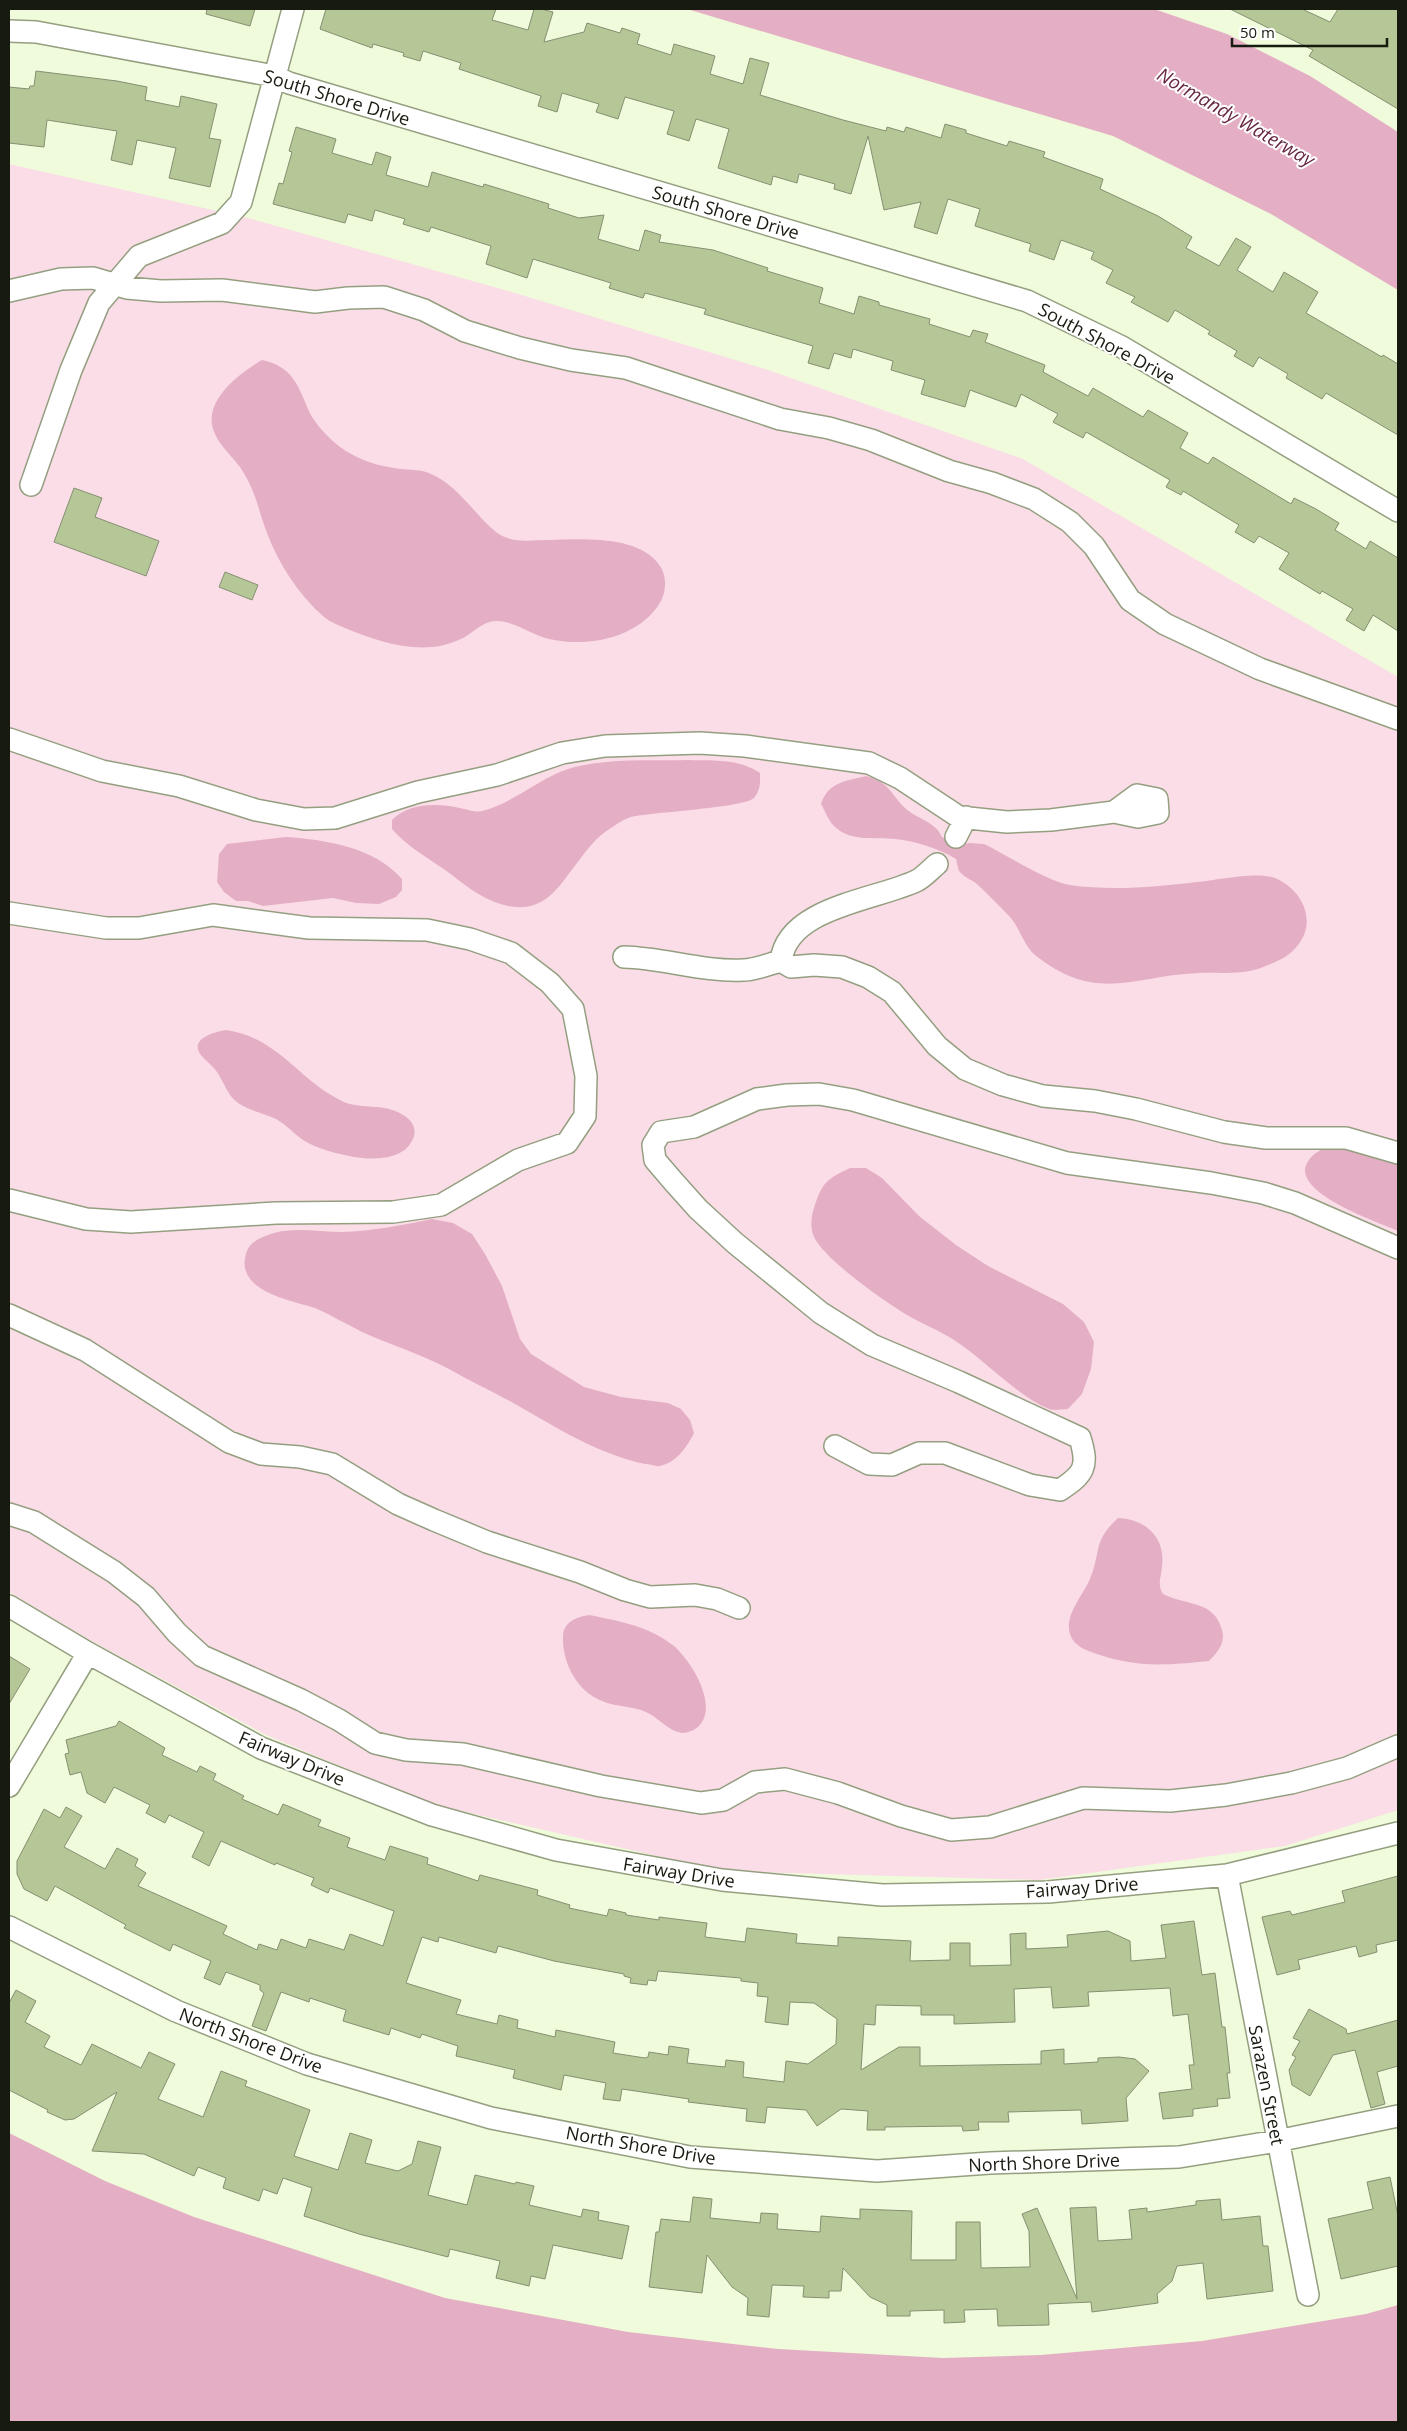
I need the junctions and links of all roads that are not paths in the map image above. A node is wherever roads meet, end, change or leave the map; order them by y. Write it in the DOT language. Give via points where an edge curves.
graph roads {
  1 [pos="293,9"];
  2 [pos="9,31"];
  3 [pos="274,76"];
  4 [pos="114,283"];
  5 [pos="9,291"];
  6 [pos="31,486"];
  7 [pos="1398,511"];
  8 [pos="1398,718"];
  9 [pos="9,738"];
  10 [pos="1114,812"];
  11 [pos="966,817"];
  12 [pos="956,837"];
  13 [pos="937,864"];
  14 [pos="9,913"];
  15 [pos="624,957"];
  16 [pos="781,961"];
  17 [pos="1398,1153"];
  18 [pos="9,1200"];
  19 [pos="1398,1248"];
  20 [pos="9,1315"];
  21 [pos="835,1446"];
  22 [pos="9,1514"];
  23 [pos="9,1606"];
  24 [pos="739,1608"];
  25 [pos="88,1653"];
  26 [pos="1398,1746"];
  27 [pos="9,1786"];
  28 [pos="1398,1833"];
  29 [pos="1227,1875"];
  30 [pos="9,1927"];
  31 [pos="1398,2116"];
  32 [pos="1277,2141"];
  33 [pos="1308,2295"];
  1 -- 3 [label="street"];
  2 -- 3 [label="street, South Shore Drive" via="36,32"];
  3 -- 4 [label="street" via="240,202 222,223 139,256"];
  3 -- 7 [label="street, South Shore Drive" via="288,83 1027,301 1122,346"];
  4 -- 5 [label="street" via="93,278 61,279"];
  4 -- 6 [label="street" via="99,303 71,370"];
  4 -- 8 [label="street" via="127,288 222,290 315,302 384,297 424,310 466,331 520,348 626,368 780,419 871,440 949,471 1034,499 1070,522 1094,546 1130,600 1165,624 1260,669"];
  9 -- 11 [label="street" via="102,771 179,786 256,810 304,819 335,818 418,792 497,775 562,753 605,746 700,743 869,763 900,778 959,816"];
  10 -- 11 [label="street" via="1007,822"];
  11 -- 12 [label="street"];
  13 -- 16 [label="street" via="918,880 826,912 798,928 782,949"];
  14 -- 18 [label="street" via="106,928 139,928 213,915 309,928 427,930 470,939 511,953 550,983 572,1009 586,1076 585,1116 567,1143 518,1160 441,1205 393,1212 276,1213 131,1222 86,1219"];
  15 -- 16 [label="street" via="647,957 696,968 745,970"];
  16 -- 17 [label="street" via="791,967 842,967 868,977 892,992 938,1046 965,1069 1003,1085 1042,1096 1136,1109 1224,1132 1266,1138 1346,1138"];
  19 -- 21 [label="street" via="1295,1203 1263,1193 1202,1181 1067,1163 844,1098 819,1094 758,1099 694,1127 661,1132 653,1144 655,1160 673,1181 735,1243 821,1313 872,1345 1080,1438 1086,1457 1079,1478 1060,1490 1030,1485 945,1453 920,1453 892,1465 869,1464"];
  20 -- 24 [label="street" via="85,1350 229,1442 261,1454 332,1464 398,1504 434,1520 487,1542 626,1590 650,1597 695,1595"];
  22 -- 26 [label="street" via="34,1522 114,1572 146,1597 202,1656 301,1700 375,1743 406,1750 463,1754 601,1786 701,1803 724,1800 755,1782 785,1779 951,1830 990,1827 1083,1798 1170,1801 1292,1783 1346,1768"];
  23 -- 25 [label="street, Fairway Drive"];
  25 -- 27 [label="street"];
  25 -- 29 [label="street, Fairway Drive" via="261,1748 432,1815 556,1850 722,1880 882,1895 1048,1892"];
  28 -- 29 [label="street, Fairway Drive"];
  29 -- 32 [label="street, Sarazen Street"];
  30 -- 32 [label="street, North Shore Drive" via="176,2011 307,2064 491,2118 690,2158 877,2171 1179,2156"];
  31 -- 32 [label="street, North Shore Drive"];
  32 -- 33 [label="street, Sarazen Street"];
}
